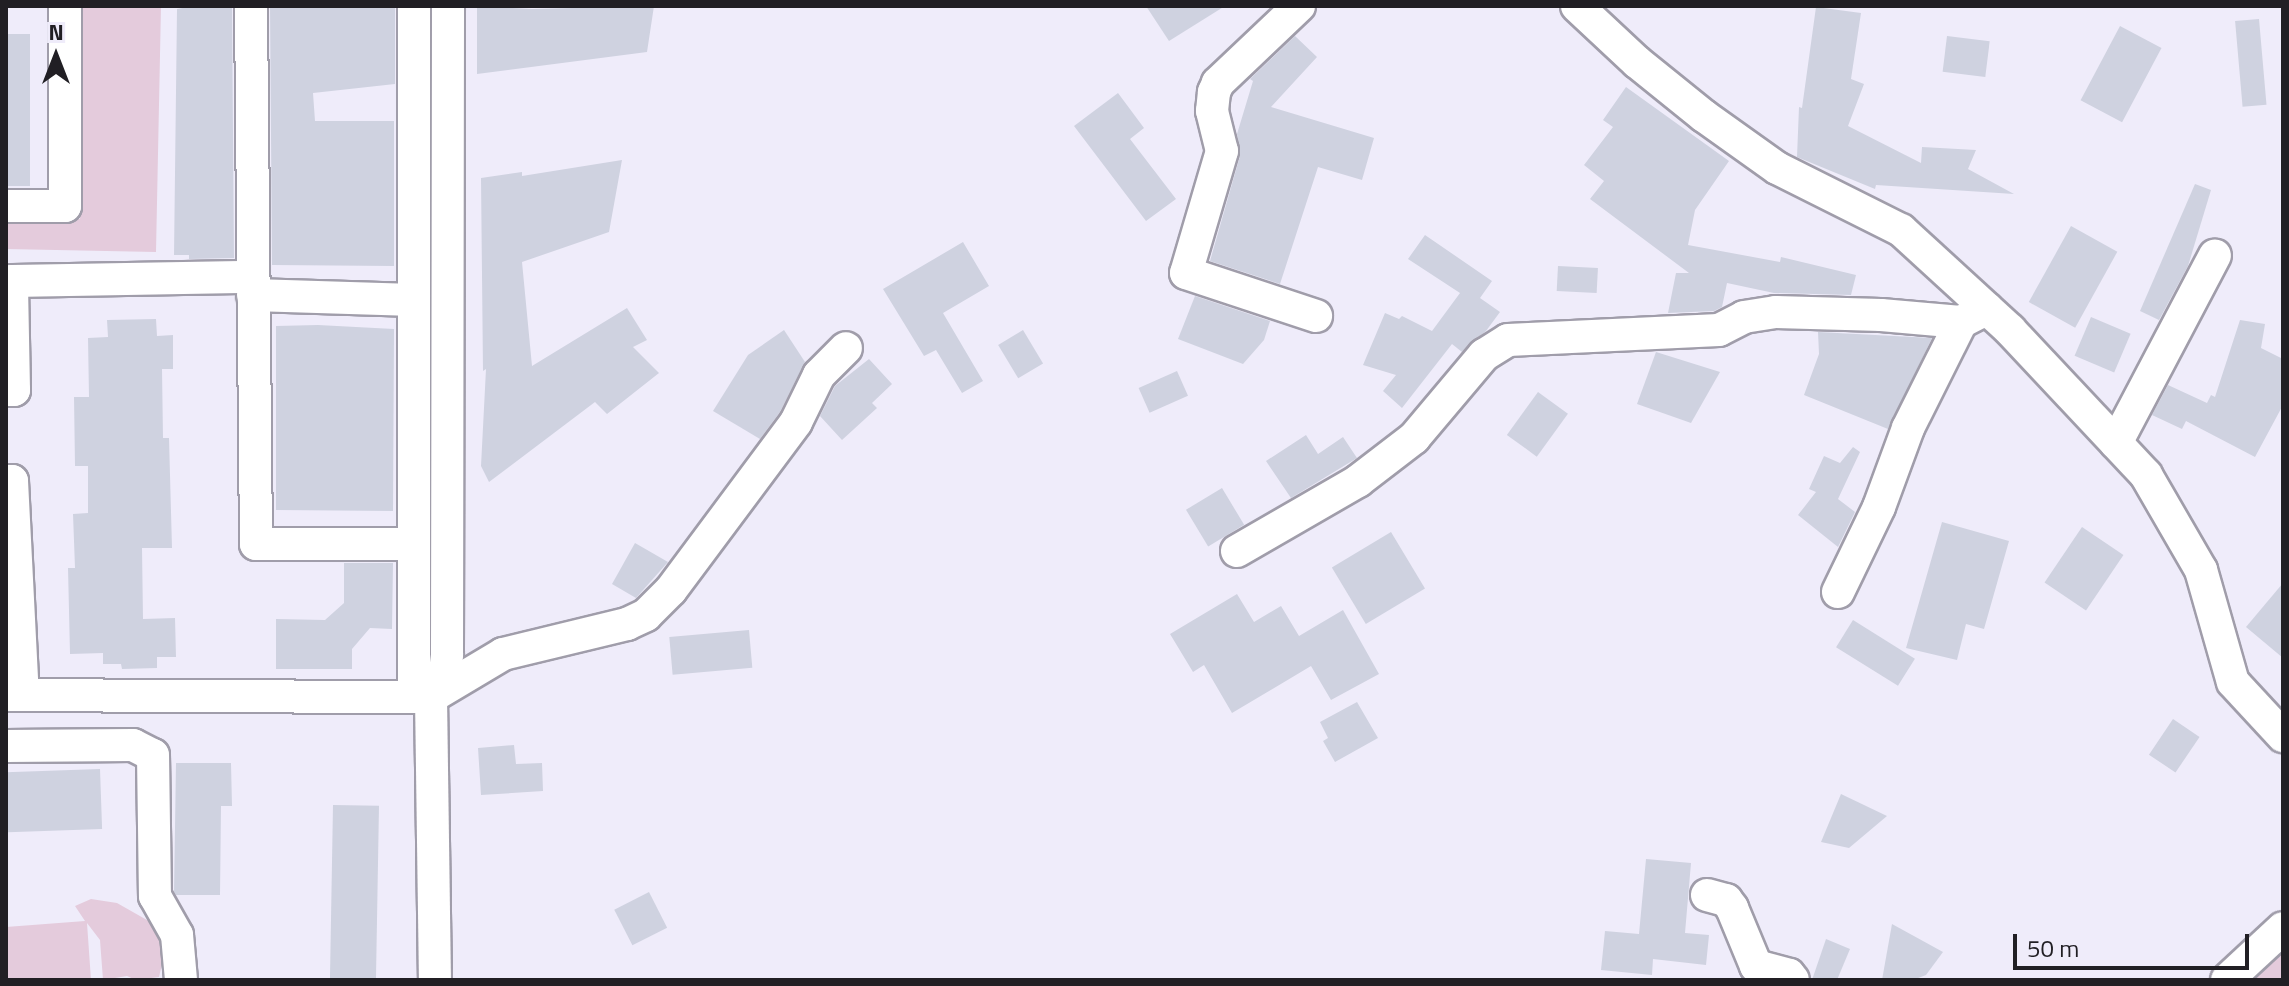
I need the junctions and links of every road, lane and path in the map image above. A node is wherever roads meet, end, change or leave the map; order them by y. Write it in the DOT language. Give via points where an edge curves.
graph roads {
  1 [pos="65,6"];
  2 [pos="251,6"];
  3 [pos="414,6"];
  4 [pos="448,6"];
  5 [pos="1299,6"];
  6 [pos="1577,6"];
  7 [pos="6,206"];
  8 [pos="2215,255"];
  9 [pos="253,286"];
  10 [pos="414,300"];
  11 [pos="9,313"];
  12 [pos="1316,316"];
  13 [pos="1974,316"];
  14 [pos="846,348"];
  15 [pos="6,390"];
  16 [pos="2116,443"];
  17 [pos="6,481"];
  18 [pos="414,544"];
  19 [pos="11,546"];
  20 [pos="1237,551"];
  21 [pos="1838,592"];
  22 [pos="429,694"];
  23 [pos="14,695"];
  24 [pos="2283,736"];
  25 [pos="6,746"];
  26 [pos="1707,895"];
  27 [pos="2283,928"];
  28 [pos="181,980"];
  29 [pos="435,980"];
  30 [pos="1793,980"];
  31 [pos="2227,980"];
  1 -- 7 [label="street" via="65,206"];
  2 -- 9 [label="street"];
  3 -- 10 [label="street"];
  4 -- 22 [label="street" via="447,654"];
  5 -- 12 [label="street" via="1214,92 1212,111 1222,151 1186,273"];
  6 -- 13 [label="street" via="1637,62 1777,168 1901,230"];
  8 -- 16 [label="street"];
  9 -- 10 [label="street"];
  9 -- 11 [label="street" via="12,281"];
  9 -- 18 [label="street" via="256,544"];
  10 -- 18 [label="street"];
  11 -- 15 [label="street" via="14,390"];
  13 -- 16 [label="street"];
  13 -- 20 [label="street" via="1776,312 1744,317 1719,330 1508,340 1484,355 1414,438 1358,481"];
  13 -- 21 [label="street" via="1908,428 1879,507"];
  14 -- 22 [label="street" via="819,375 796,422 704,547 646,615 503,654"];
  16 -- 24 [label="street" via="2146,475 2201,570 2233,682"];
  17 -- 19 [label="street" via="12,481"];
  18 -- 22 [label="street"];
  19 -- 23 [label="street"];
  22 -- 23 [label="street"];
  22 -- 29 [label="street"];
  25 -- 28 [label="street" via="133,745 153,755 155,896 177,935"];
  26 -- 30 [label="street" via="1726,900 1732,908 1756,966"];
  27 -- 31 [label="street"];
}
